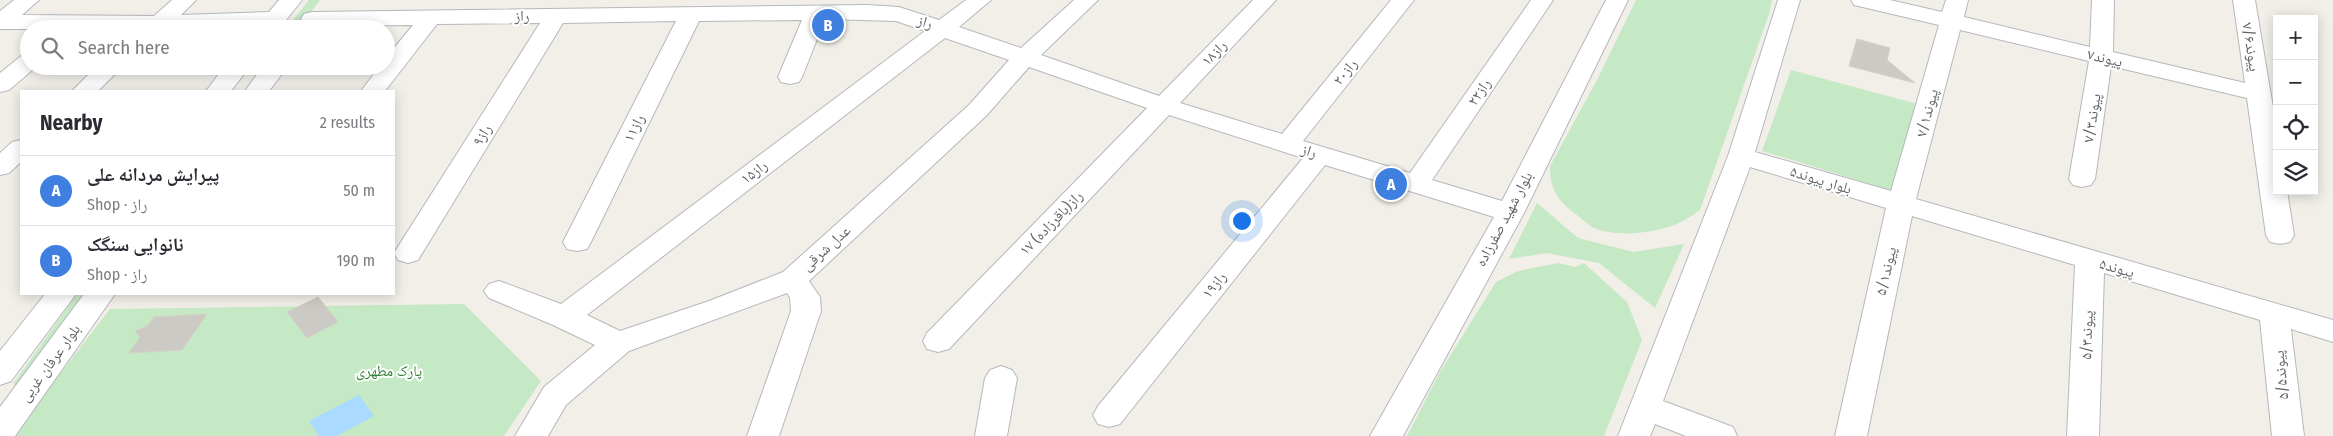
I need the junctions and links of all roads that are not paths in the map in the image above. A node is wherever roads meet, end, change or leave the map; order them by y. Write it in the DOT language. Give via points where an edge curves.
graph roads {
  1 [pos="28,0"];
  2 [pos="102,0"];
  3 [pos="185,0"];
  4 [pos="291,0"];
  5 [pos="326,0"];
  6 [pos="411,0"];
  7 [pos="980,0"];
  8 [pos="1087,0"];
  9 [pos="1264,0"];
  10 [pos="1403,0"];
  11 [pos="1542,0"];
  12 [pos="1617,0"];
  13 [pos="1789,0"];
  14 [pos="1862,0"];
  15 [pos="2103,0"];
  16 [pos="2244,0"];
  17 [pos="869,6"];
  18 [pos="1954,11"];
  19 [pos="816,12"];
  20 [pos="690,14"];
  21 [pos="556,16"];
  22 [pos="397,18"];
  23 [pos="430,18"];
  24 [pos="77,20"];
  25 [pos="163,20"];
  26 [pos="274,20"];
  27 [pos="311,20"];
  28 [pos="367,20"];
  29 [pos="0,22"];
  30 [pos="20,23"];
  31 [pos="943,28"];
  32 [pos="1026,56"];
  33 [pos="2101,57"];
  34 [pos="395,63"];
  35 [pos="20,68"];
  36 [pos="101,75"];
  37 [pos="231,75"];
  38 [pos="269,75"];
  39 [pos="385,75"];
  40 [pos="790,77"];
  41 [pos="0,85"];
  42 [pos="85,90"];
  43 [pos="219,90"];
  44 [pos="258,90"];
  45 [pos="374,90"];
  46 [pos="2259,94"];
  47 [pos="1164,106"];
  48 [pos="1287,144"];
  49 [pos="20,149"];
  50 [pos="1320,154"];
  51 [pos="1741,156"];
  52 [pos="0,167"];
  53 [pos="2082,179"];
  54 [pos="1416,184"];
  55 [pos="1901,204"];
  56 [pos="1510,213"];
  57 [pos="2280,235"];
  58 [pos="577,242"];
  59 [pos="408,253"];
  60 [pos="2090,260"];
  61 [pos="793,278"];
  62 [pos="500,292"];
  63 [pos="60,295"];
  64 [pos="99,295"];
  65 [pos="2274,314"];
  66 [pos="564,317"];
  67 [pos="2333,331"];
  68 [pos="938,341"];
  69 [pos="618,344"];
  70 [pos="0,373"];
  71 [pos="1002,378"];
  72 [pos="1109,415"];
  73 [pos="1640,422"];
  74 [pos="2083,423"];
  75 [pos="2,425"];
  76 [pos="531,436"];
  77 [pos="763,436"];
  78 [pos="991,436"];
  79 [pos="1386,436"];
  80 [pos="1721,436"];
  81 [pos="1851,436"];
  82 [pos="2288,436"];
  1 -- 29 [label="street"];
  2 -- 24 [label="street"];
  3 -- 25 [label="street"];
  4 -- 26 [label="street"];
  5 -- 27 [label="street"];
  6 -- 22 [label="street"];
  7 -- 31 [label="street, راز۱۵"];
  8 -- 32 [label="street, عدل شرقی"];
  9 -- 47 [label="street, راز۱۸"];
  10 -- 48 [label="street, راز۲۰"];
  11 -- 54 [label="street, راز۲۲"];
  12 -- 56 [label="street, بلوار شهید صفرزاده"];
  13 -- 51 [label="street"];
  14 -- 18 [label="street, پیوند۷"];
  15 -- 33 [label="street, پیوند۷/۳"];
  16 -- 46 [label="street, پیوند۷/۶"];
  17 -- 19 [label="street, راز"];
  17 -- 31 [label="street, راز"];
  18 -- 33 [label="street, پیوند۷"];
  18 -- 55 [label="street, پیوند۷/۱"];
  19 -- 20 [label="street, راز"];
  19 -- 40 [label="street"];
  20 -- 21 [label="street, راز"];
  20 -- 58 [label="street, راز۱۱"];
  21 -- 23 [label="street, راز"];
  21 -- 59 [label="street, راز۹"];
  22 -- 23 [label="street, راز"];
  22 -- 28 [label="street, راز"];
  23 -- 34 [label="street"];
  29 -- 30 [label="street"];
  31 -- 32 [label="street, راز"];
  31 -- 66 [label="street, راز۱۵"];
  32 -- 47 [label="street, راز"];
  32 -- 61 [label="street, عدل شرقی" via="978,110"];
  33 -- 46 [label="street, پیوند۷"];
  33 -- 53 [label="street, پیوند۷/۳"];
  35 -- 41 [label="street"];
  36 -- 42 [label="street"];
  37 -- 43 [label="street"];
  38 -- 44 [label="street"];
  39 -- 45 [label="street"];
  46 -- 57 [label="street, پیوند۷/۶"];
  47 -- 48 [label="street, راز"];
  47 -- 68 [label="street, ۱۷ راز(باقرزاده)"];
  48 -- 50 [label="street, راز"];
  49 -- 52 [label="street"];
  50 -- 54 [label="street, راز"];
  50 -- 72 [label="street, راز۱۹"];
  51 -- 55 [label="street, بلوار پیوند۵"];
  51 -- 73 [label="street"];
  54 -- 56 [label="street, راز"];
  55 -- 60 [label="street, پیوند۵"];
  55 -- 81 [label="street, پیوند۵/۱"];
  56 -- 79 [label="street, بلوار شهید صفرزاده"];
  60 -- 65 [label="street, پیوند۵"];
  60 -- 74 [label="street, پیوند۵/۳"];
  61 -- 69 [label="street, عدل شرقی"];
  61 -- 77 [label="street" via="805,297 806,311"];
  62 -- 66 [label="street"];
  63 -- 70 [label="street"];
  64 -- 75 [label="street, بلوار عرفان غربی"];
  65 -- 67 [label="street, پیوند۵"];
  65 -- 82 [label="street, پیوند۵/۵"];
  66 -- 69 [label="street"];
  69 -- 76 [label="street, عدل شرقی" via="555,396"];
  71 -- 78 [label="street"];
  73 -- 80 [label="street"];
}
